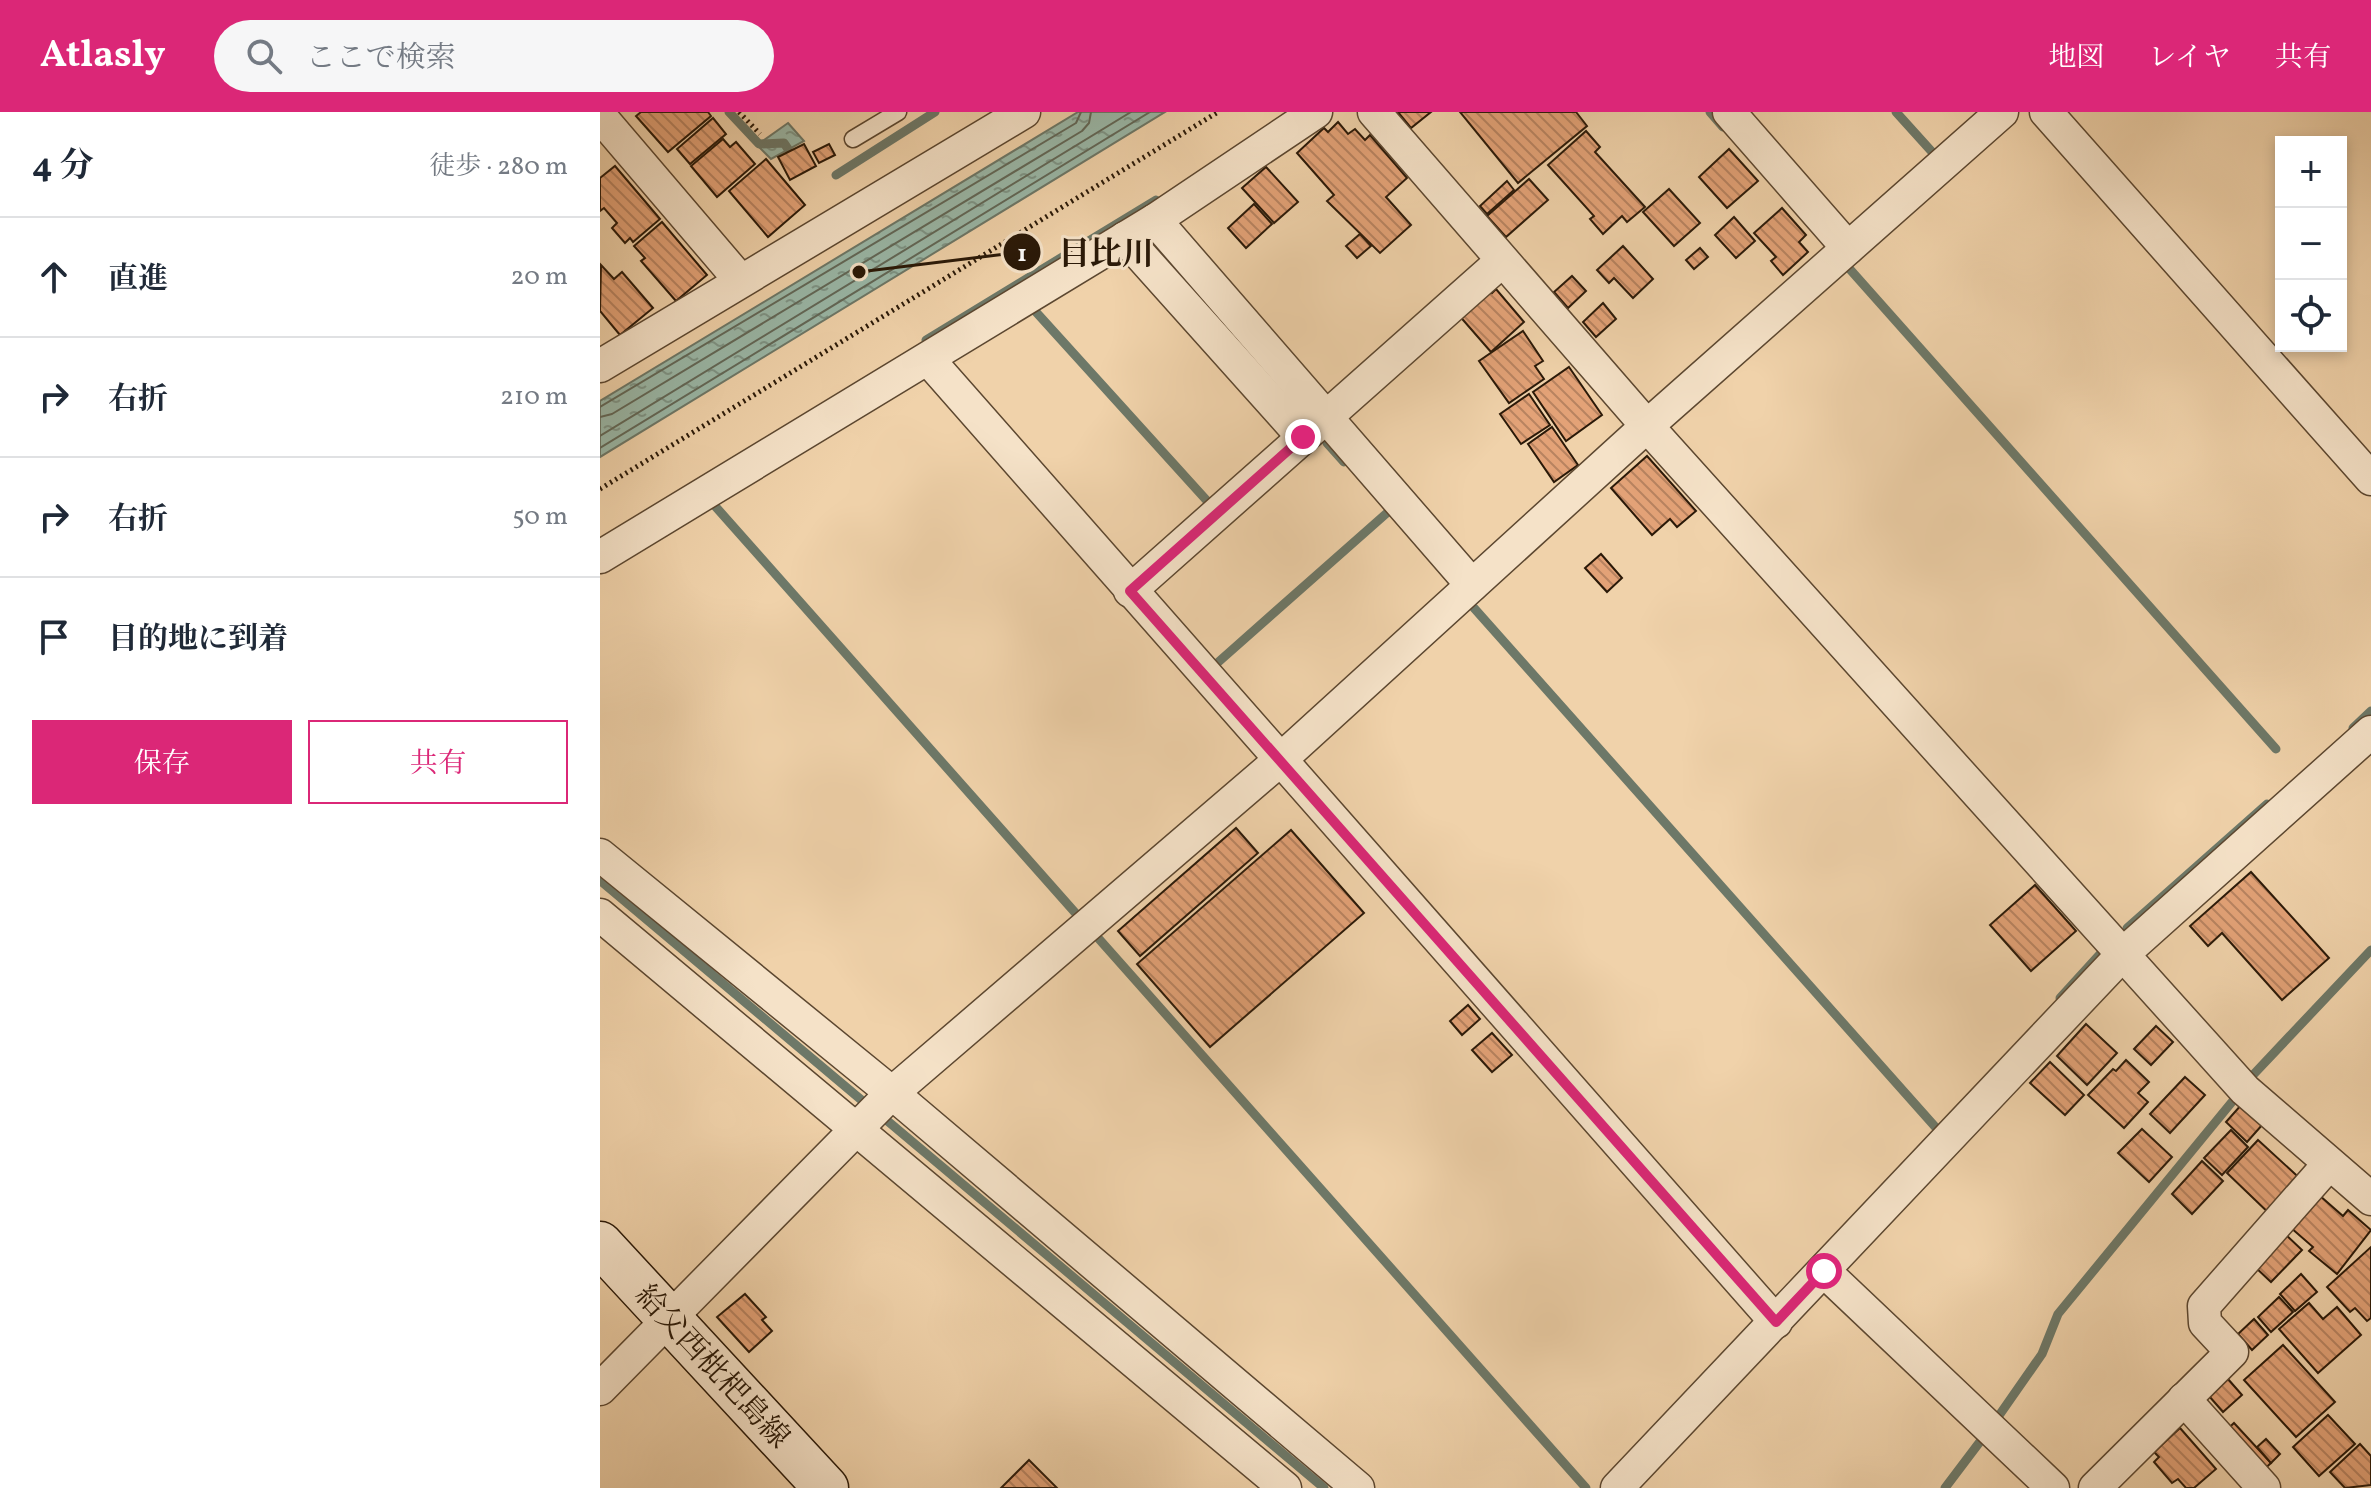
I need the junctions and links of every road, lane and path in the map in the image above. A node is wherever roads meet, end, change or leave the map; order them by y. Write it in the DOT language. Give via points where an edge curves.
graph roads {
  1 [pos="739,112"];
  2 [pos="898,112"];
  3 [pos="1024,112"];
  4 [pos="1218,112"];
  5 [pos="1316,112"];
  6 [pos="1374,112"];
  7 [pos="1729,112"];
  8 [pos="2002,112"];
  9 [pos="2046,112"];
  10 [pos="600,116"];
  11 [pos="760,134"];
  12 [pos="853,139"];
  13 [pos="1155,220"];
  14 [pos="1125,238"];
  15 [pos="1848,248"];
  16 [pos="1502,261"];
  17 [pos="740,280"];
  18 [pos="928,359"];
  19 [pos="602,361"];
  20 [pos="1647,426"];
  21 [pos="1314,427"];
  22 [pos="2371,479"];
  23 [pos="600,489"];
  24 [pos="600,557"];
  25 [pos="1472,585"];
  26 [pos="1130,591"];
  27 [pos="2365,749"];
  28 [pos="1279,761"];
  29 [pos="601,859"];
  30 [pos="600,915"];
  31 [pos="2123,954"];
  32 [pos="892,1093"];
  33 [pos="854,1129"];
  34 [pos="2329,1164"];
  35 [pos="2371,1199"];
  36 [pos="600,1244"];
  37 [pos="1824,1271"];
  38 [pos="670,1319"];
  39 [pos="1776,1322"];
  40 [pos="600,1389"];
  41 [pos="2184,1399"];
  42 [pos="826,1488"];
  43 [pos="1285,1488"];
  44 [pos="1358,1488"];
  45 [pos="1617,1488"];
  46 [pos="2053,1488"];
  47 [pos="2095,1488"];
  48 [pos="2264,1488"];
  1 -- 11 [label="path"];
  2 -- 12 [label="lane"];
  3 -- 17 [label="street"];
  4 -- 23 [label="path"];
  5 -- 13 [label="street"];
  6 -- 16 [label="street"];
  7 -- 15 [label="street"];
  8 -- 15 [label="street"];
  9 -- 22 [label="street"];
  10 -- 17 [label="street"];
  13 -- 14 [label="street"];
  13 -- 21 [label="street"];
  14 -- 18 [label="street"];
  14 -- 21 [label="street"];
  15 -- 20 [label="street"];
  16 -- 20 [label="street"];
  16 -- 21 [label="street"];
  17 -- 19 [label="street"];
  18 -- 24 [label="street"];
  18 -- 26 [label="street"];
  20 -- 25 [label="street"];
  20 -- 31 [label="street"];
  21 -- 25 [label="street"];
  21 -- 26 [label="street"];
  25 -- 28 [label="street"];
  26 -- 28 [label="street"];
  27 -- 31 [label="street"];
  28 -- 32 [label="street"];
  28 -- 39 [label="street"];
  29 -- 32 [label="street"];
  30 -- 33 [label="street"];
  31 -- 34 [label="street" via="2245,1090"];
  31 -- 37 [label="street"];
  32 -- 33 [label="street"];
  32 -- 44 [label="street"];
  33 -- 38 [label="street"];
  33 -- 43 [label="street"];
  34 -- 35 [label="street"];
  34 -- 41 [label="street" via="2204,1306 2205,1323 2232,1352"];
  36 -- 38 [label="main road, 給父西枇杷島線"];
  37 -- 39 [label="street"];
  37 -- 46 [label="street"];
  38 -- 40 [label="street"];
  38 -- 42 [label="main road, 給父西枇杷島線"];
  39 -- 45 [label="street"];
  41 -- 47 [label="street"];
  41 -- 48 [label="street"];
}
